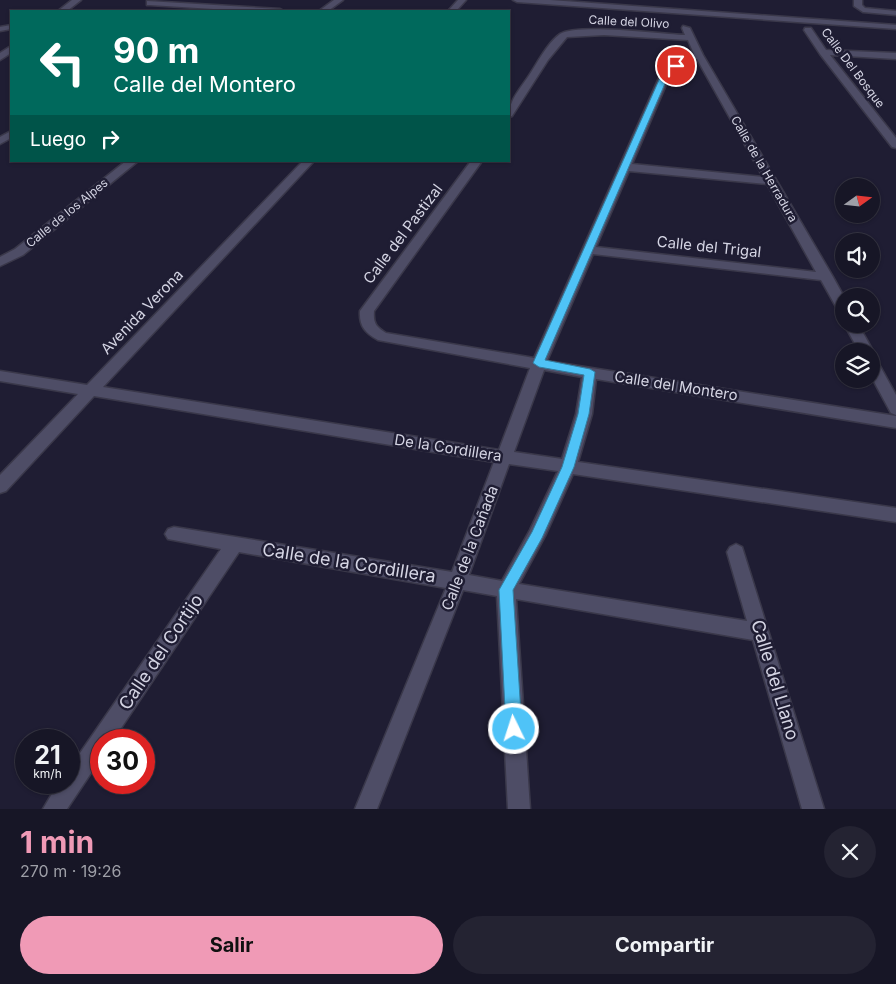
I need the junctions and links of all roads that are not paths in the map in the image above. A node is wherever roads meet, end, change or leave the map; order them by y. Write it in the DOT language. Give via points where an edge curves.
graph roads {
  1 [pos="78,0"];
  2 [pos="339,0"];
  3 [pos="462,0"];
  4 [pos="518,0"];
  5 [pos="858,0"];
  6 [pos="150,3"];
  7 [pos="201,6"];
  8 [pos="63,10"];
  9 [pos="195,10"];
  10 [pos="264,10"];
  11 [pos="324,10"];
  12 [pos="453,10"];
  13 [pos="896,13"];
  14 [pos="896,27"];
  15 [pos="686,28"];
  16 [pos="808,30"];
  17 [pos="690,38"];
  18 [pos="823,52"];
  19 [pos="699,56"];
  20 [pos="896,56"];
  21 [pos="510,113"];
  22 [pos="896,145"];
  23 [pos="132,162"];
  24 [pos="308,162"];
  25 [pos="476,162"];
  26 [pos="625,167"];
  27 [pos="770,181"];
  28 [pos="588,250"];
  29 [pos="0,262"];
  30 [pos="827,277"];
  31 [pos="835,292"];
  32 [pos="369,330"];
  33 [pos="539,363"];
  34 [pos="590,372"];
  35 [pos="0,376"];
  36 [pos="880,379"];
  37 [pos="90,391"];
  38 [pos="896,409"];
  39 [pos="896,422"];
  40 [pos="504,457"];
  41 [pos="568,467"];
  42 [pos="0,486"];
  43 [pos="896,514"];
  44 [pos="174,534"];
  45 [pos="235,544"];
  46 [pos="736,552"];
  47 [pos="458,581"];
  48 [pos="506,590"];
  49 [pos="760,632"];
  50 [pos="54,809"];
  51 [pos="366,809"];
  52 [pos="519,809"];
  53 [pos="813,809"];
  1 -- 8 [label="street"];
  2 -- 11 [label="street"];
  3 -- 12 [label="street"];
  4 -- 14 [label="street"];
  5 -- 13 [label="street" via="858,6 863,10"];
  6 -- 7 [label="street"];
  7 -- 9 [label="street"];
  7 -- 10 [label="street"];
  15 -- 17 [label="street, Calle de la Herradura"];
  16 -- 18 [label="street, Calle Del Bosque"];
  17 -- 19 [label="street, Calle de la Herradura"];
  17 -- 21 [label="street, Calle del Olivo" via="588,32 566,34"];
  18 -- 20 [label="street"];
  18 -- 22 [label="street, Calle Del Bosque"];
  19 -- 26 [label="street, Calle de la Cañada" via="667,71"];
  19 -- 27 [label="street, Calle de la Herradura"];
  23 -- 29 [label="street, Calle de los Alpes" via="19,252"];
  24 -- 37 [label="street, Avenida Verona"];
  25 -- 32 [label="street, Calle del Pastizal" via="367,311 365,322"];
  26 -- 27 [label="street"];
  26 -- 28 [label="street, Calle de la Cañada"];
  27 -- 30 [label="street, Calle de la Herradura"];
  28 -- 30 [label="street, Calle del Trigal"];
  28 -- 33 [label="street, Calle de la Cañada"];
  30 -- 31 [label="street, Calle de la Herradura"];
  32 -- 33 [label="street, Calle del Montero" via="383,336"];
  33 -- 34 [label="street, Calle del Montero"];
  33 -- 40 [label="street, Calle de la Cañada"];
  34 -- 39 [label="street, Calle del Montero"];
  34 -- 41 [label="street" via="584,414"];
  35 -- 37 [label="street, De la Cordillera"];
  36 -- 38 [label="street"];
  37 -- 40 [label="street, De la Cordillera"];
  37 -- 42 [label="street, Avenida Verona"];
  40 -- 41 [label="street, De la Cordillera"];
  40 -- 47 [label="street, Calle de la Cañada"];
  41 -- 43 [label="street, De la Cordillera"];
  41 -- 48 [label="street"];
  44 -- 45 [label="street, Calle de la Cordillera"];
  45 -- 47 [label="street, Calle de la Cordillera"];
  45 -- 50 [label="street, Calle del Cortijo"];
  46 -- 49 [label="street, Calle del Llano"];
  47 -- 48 [label="street, Calle de la Cordillera"];
  47 -- 51 [label="street, Calle de la Cañada"];
  48 -- 49 [label="street, Calle de la Cordillera"];
  48 -- 52 [label="street"];
  49 -- 53 [label="street, Calle del Llano"];
}
